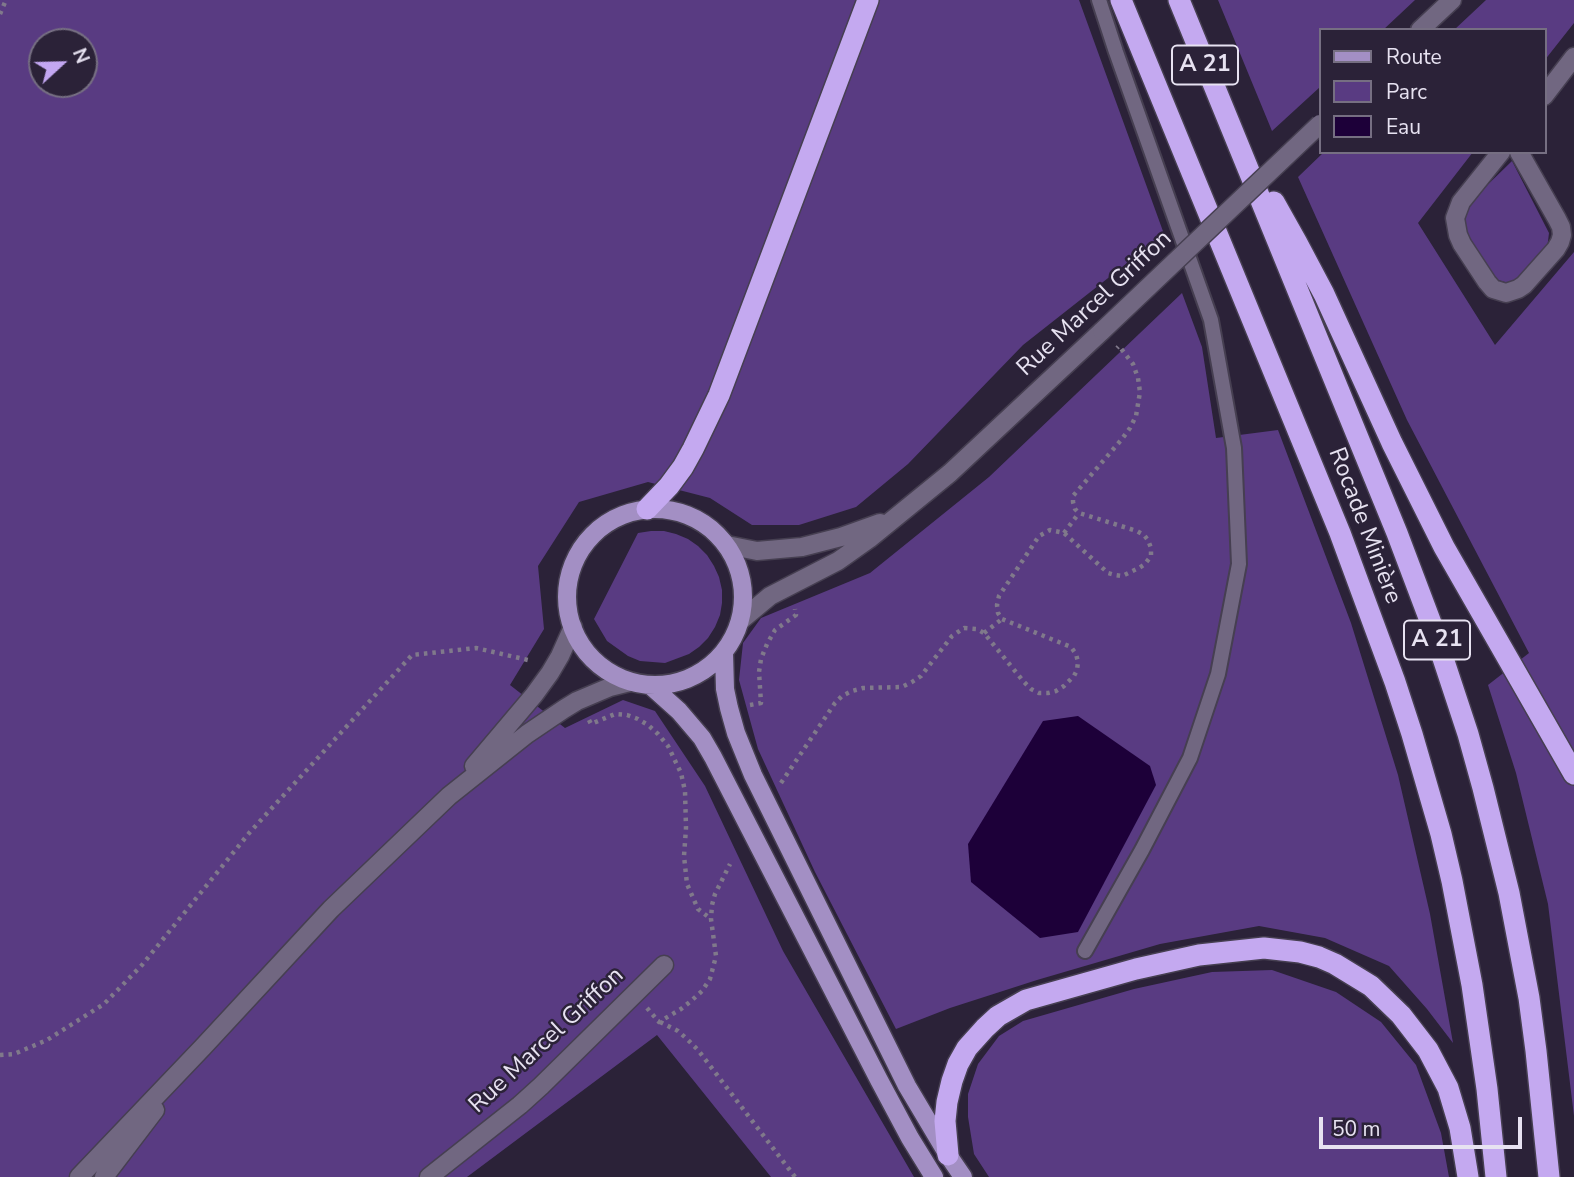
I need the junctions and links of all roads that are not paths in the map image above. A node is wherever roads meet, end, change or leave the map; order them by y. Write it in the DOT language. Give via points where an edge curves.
graph roads {
  1 [pos="868,0"];
  2 [pos="1099,0"];
  3 [pos="1121,0"];
  4 [pos="1179,0"];
  5 [pos="1452,0"];
  6 [pos="1421,28"];
  7 [pos="1574,57"];
  8 [pos="1546,93"];
  9 [pos="1318,126"];
  10 [pos="1232,130"];
  11 [pos="1499,154"];
  12 [pos="1520,154"];
  13 [pos="647,509"];
  14 [pos="899,514"];
  15 [pos="727,545"];
  16 [pos="740,621"];
  17 [pos="572,627"];
  18 [pos="724,653"];
  19 [pos="631,682"];
  20 [pos="650,685"];
  21 [pos="1574,774"];
  22 [pos="449,796"];
  23 [pos="1085,951"];
  24 [pos="664,965"];
  25 [pos="203,1047"];
  26 [pos="948,1155"];
  27 [pos="80,1176"];
  28 [pos="104,1177"];
  29 [pos="429,1177"];
  30 [pos="934,1177"];
  31 [pos="963,1177"];
  32 [pos="1468,1177"];
  33 [pos="1496,1177"];
  34 [pos="1549,1177"];
  1 -- 13 [label="highway" via="719,395 683,467"];
  2 -- 23 [label="lane" via="1211,320 1234,448 1239,564 1219,674 1190,758"];
  3 -- 33 [label="highway, Rocade Minière / A 21" via="1335,521 1399,695 1452,881 1480,1035"];
  4 -- 10 [label="highway, Rocade Minière / A 21"];
  5 -- 6 [label="street"];
  7 -- 8 [label="street"];
  9 -- 14 [label="street, Rue Marcel Griffon, bridge" via="950,473"];
  10 -- 21 [label="highway" via="1310,268 1444,547"];
  10 -- 34 [label="highway, Rocade Minière / A 21" via="1397,533 1468,734 1529,998"];
  11 -- 12 [label="street" via="1461,202 1455,218 1462,244 1487,282 1506,293 1524,285 1556,249 1562,235"];
  13 -- 15 [label="main road" via="670,509 691,516"];
  13 -- 17 [label="main road" via="604,524 580,550 567,593"];
  14 -- 15 [label="street, Rue Marcel Griffon" via="803,547 757,551"];
  14 -- 16 [label="street, Rue Marcel Griffon" via="853,551 770,596"];
  15 -- 16 [label="main road" via="741,576"];
  16 -- 18 [label="main road"];
  17 -- 19 [label="main road" via="599,665"];
  17 -- 22 [label="street" via="560,656 534,695"];
  18 -- 20 [label="main road" via="685,680"];
  18 -- 26 [label="main road" via="729,708 753,775 907,1086"];
  19 -- 20 [label="main road"];
  19 -- 22 [label="street" via="578,701 527,734"];
  20 -- 30 [label="main road" via="679,711 713,757 878,1080"];
  22 -- 25 [label="street" via="331,909"];
  24 -- 29 [label="street, Rue Marcel Griffon" via="565,1065"];
  25 -- 27 [label="street"];
  25 -- 28 [label="street"];
  26 -- 31 [label="main road"];
  26 -- 32 [label="highway" via="947,1102 958,1064 998,1016 1027,1000 1136,969 1209,953 1264,948 1300,952 1335,964 1371,986 1401,1015 1428,1050 1448,1088"];
}
